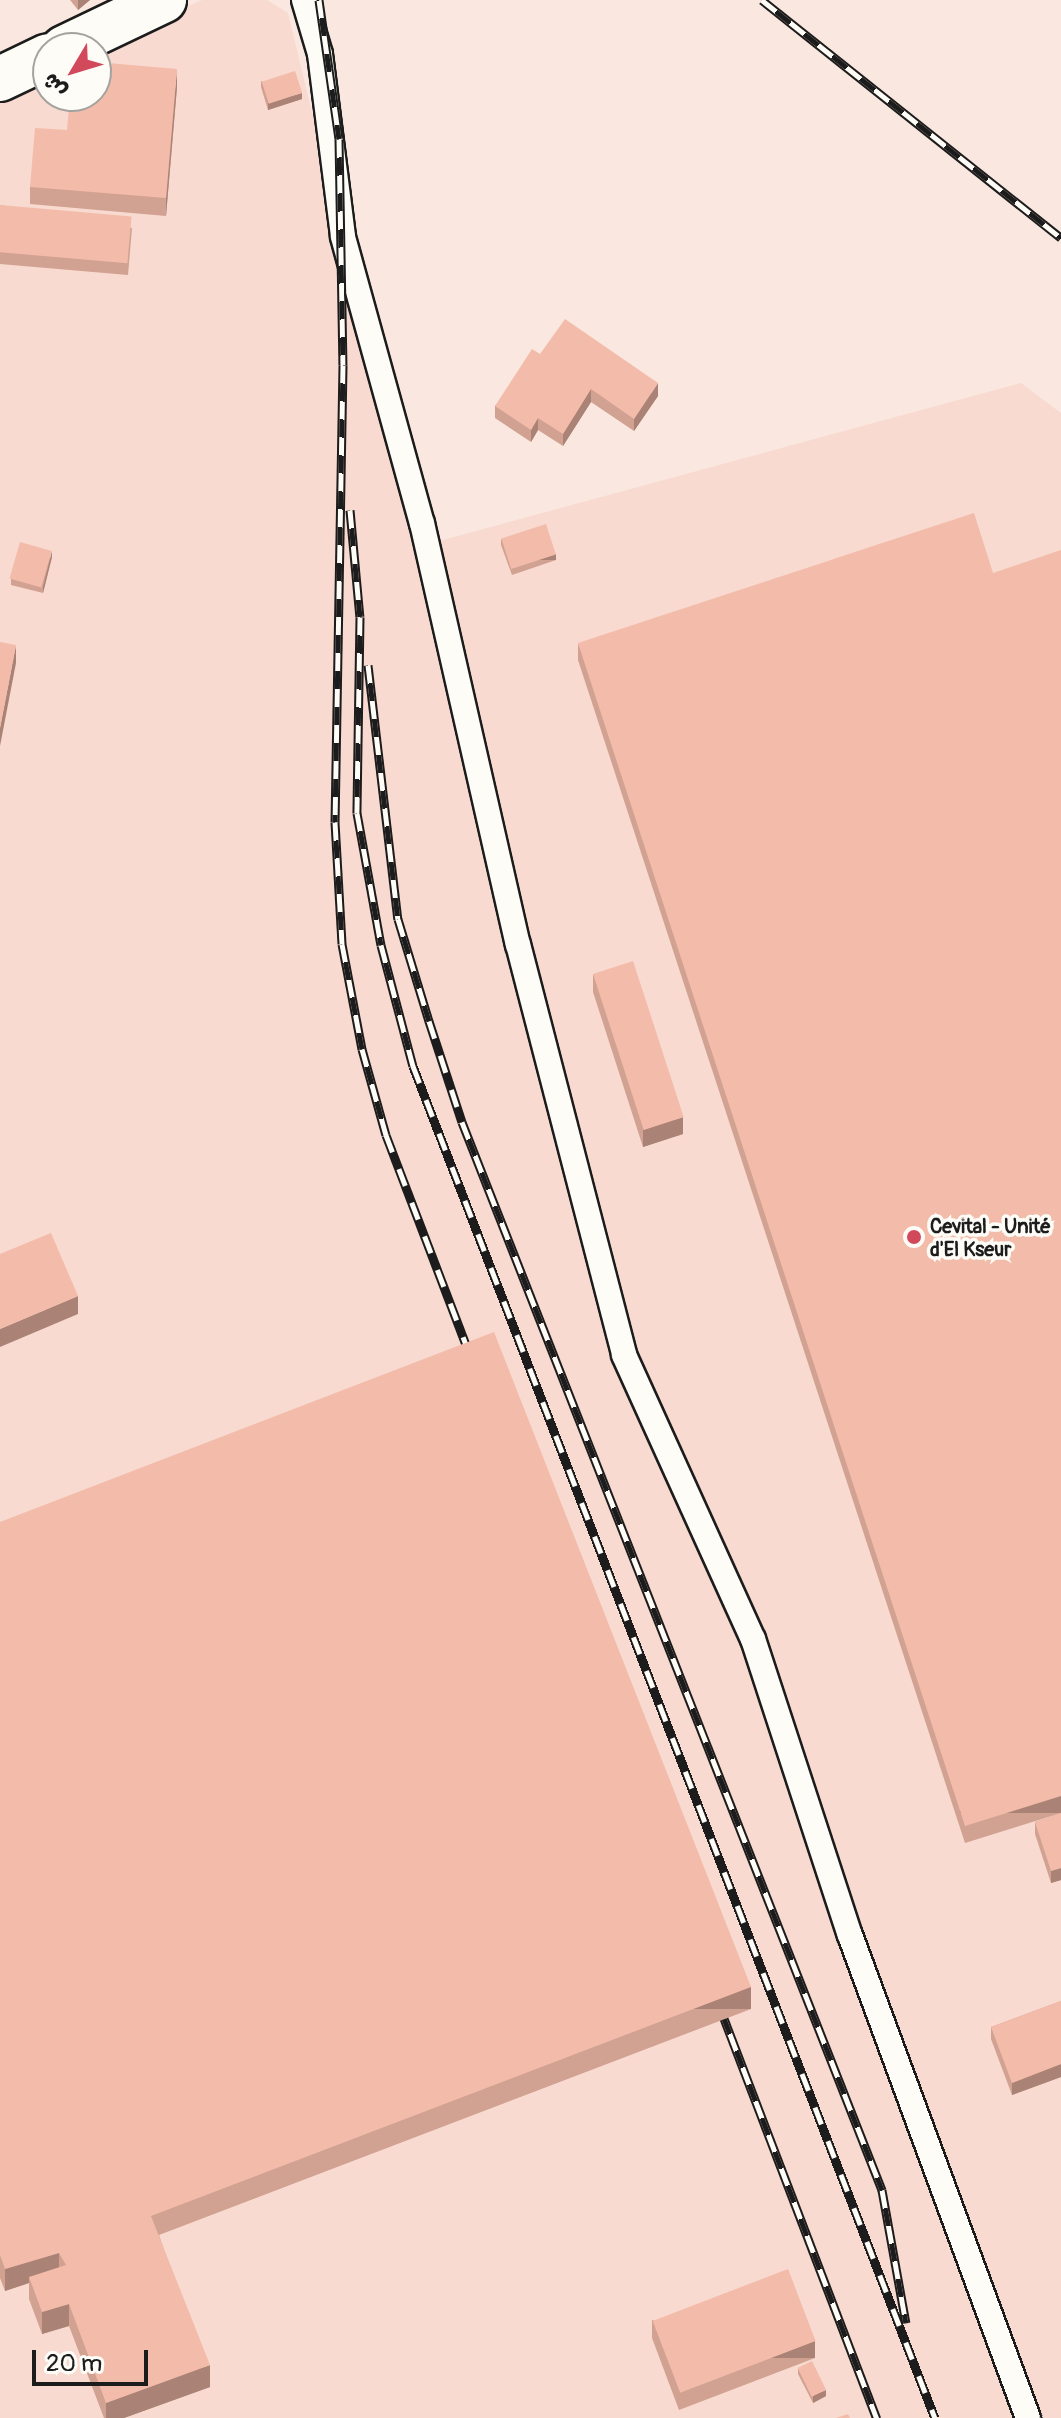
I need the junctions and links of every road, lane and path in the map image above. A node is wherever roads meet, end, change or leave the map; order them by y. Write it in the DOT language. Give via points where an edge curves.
graph roads {
  1 [pos="164,0"];
  2 [pos="304,0"];
  3 [pos="97,32"];
  4 [pos="32,64"];
  5 [pos="0,79"];
  6 [pos="1028,2418"];
  1 -- 3 [label="street"];
  2 -- 6 [label="lane" via="320,54 343,237 422,523 518,944 624,1355 753,1639 850,1935"];
  4 -- 5 [label="street"];
}
